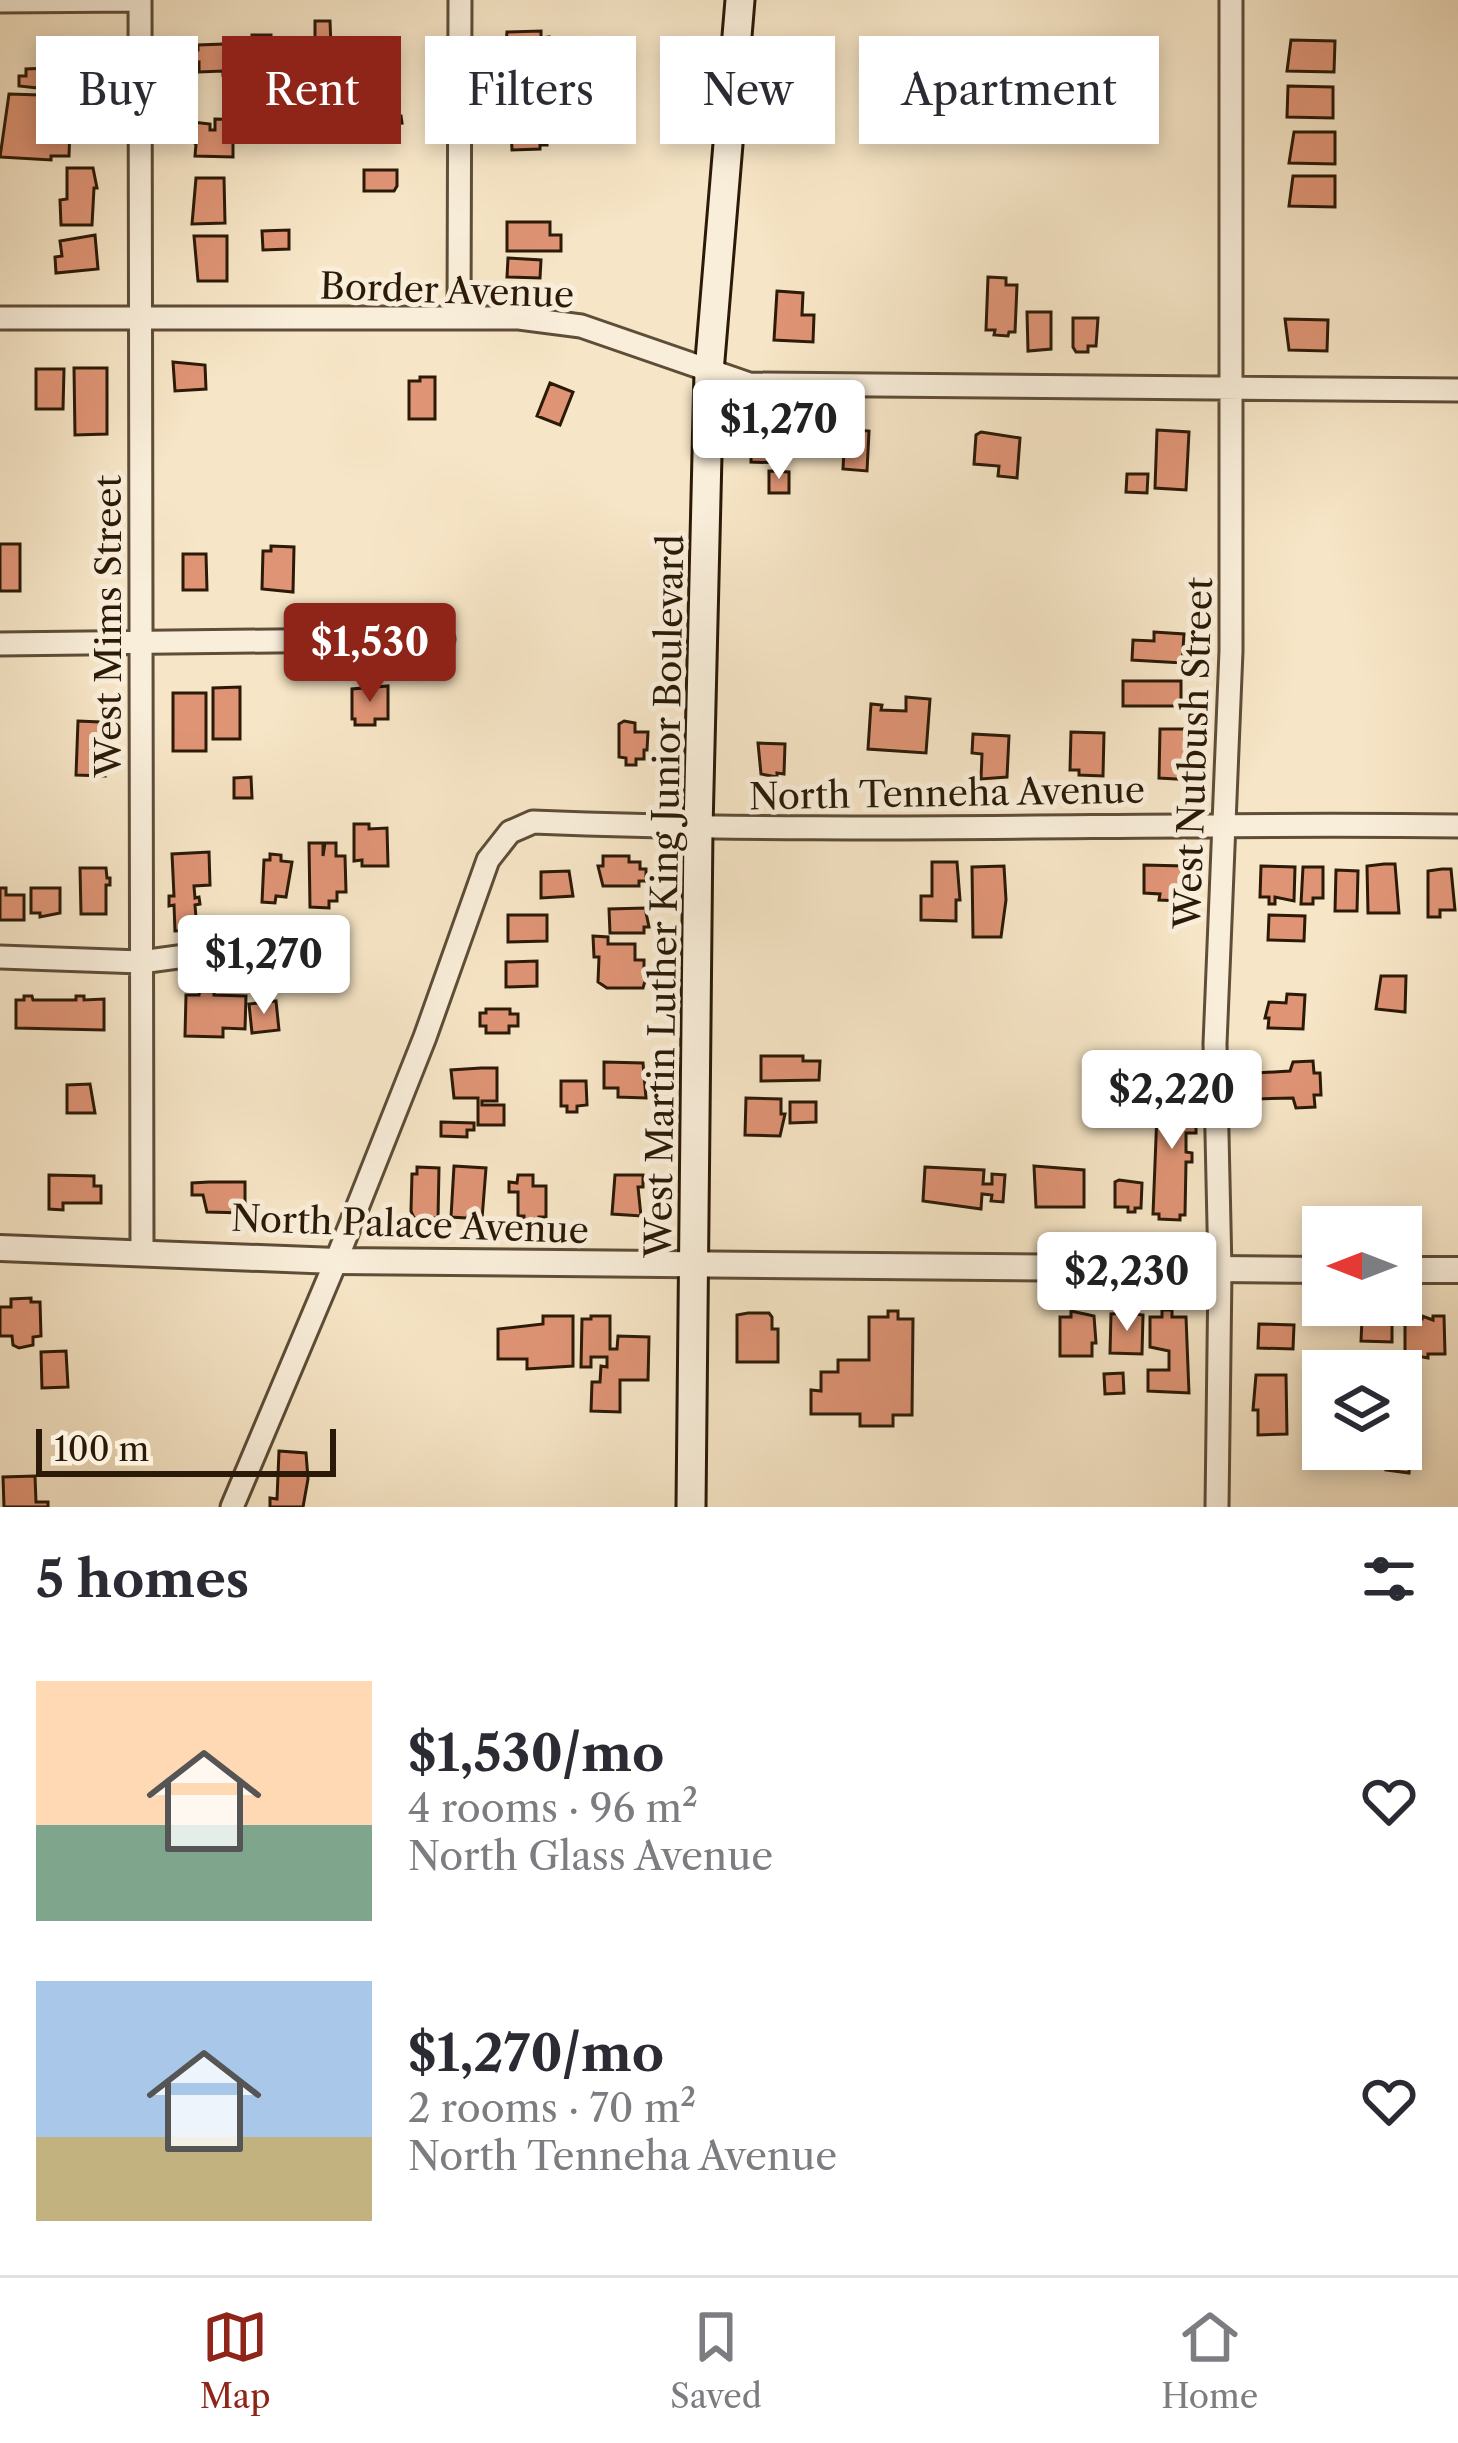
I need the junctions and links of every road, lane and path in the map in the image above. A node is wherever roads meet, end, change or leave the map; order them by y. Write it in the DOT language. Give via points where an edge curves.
graph roads {
  1 [pos="140,0"];
  2 [pos="460,0"];
  3 [pos="740,0"];
  4 [pos="1231,0"];
  5 [pos="0,1"];
  6 [pos="460,317"];
  7 [pos="0,318"];
  8 [pos="141,318"];
  9 [pos="710,372"];
  10 [pos="1232,386"];
  11 [pos="1458,390"];
  12 [pos="443,639"];
  13 [pos="141,642"];
  14 [pos="0,644"];
  15 [pos="1227,823"];
  16 [pos="1458,826"];
  17 [pos="698,829"];
  18 [pos="310,939"];
  19 [pos="0,957"];
  20 [pos="142,962"];
  21 [pos="0,1248"];
  22 [pos="142,1251"];
  23 [pos="336,1262"];
  24 [pos="695,1267"];
  25 [pos="1220,1270"];
  26 [pos="1302,1270"];
  27 [pos="1422,1270"];
  28 [pos="1458,1270"];
  29 [pos="232,1507"];
  30 [pos="691,1507"];
  31 [pos="1216,1507"];
  1 -- 5 [label="street"];
  1 -- 8 [label="street, West Mims Street"];
  2 -- 6 [label="street"];
  3 -- 9 [label="main road, West Martin Luther King Junior Boulevard"];
  4 -- 10 [label="street, West Nutbush Street"];
  6 -- 8 [label="street, Border Avenue"];
  6 -- 9 [label="street, Border Avenue" via="580,326"];
  7 -- 8 [label="street, Border Avenue"];
  8 -- 13 [label="street, West Mims Street"];
  9 -- 10 [label="street, Border Avenue" via="749,384"];
  9 -- 17 [label="main road, West Martin Luther King Junior Boulevard"];
  10 -- 11 [label="street, Border Avenue"];
  10 -- 15 [label="street, West Nutbush Street"];
  12 -- 13 [label="street"];
  13 -- 14 [label="street"];
  13 -- 20 [label="street, West Mims Street"];
  15 -- 16 [label="street, North Tenneha Avenue"];
  15 -- 17 [label="street, North Tenneha Avenue"];
  15 -- 25 [label="street, West Nutbush Street" via="1215,1045"];
  17 -- 23 [label="street, North Tenneha Avenue" via="533,823 510,832 488,860"];
  17 -- 24 [label="main road, West Martin Luther King Junior Boulevard"];
  18 -- 20 [label="street"];
  19 -- 20 [label="street"];
  20 -- 22 [label="street, West Mims Street"];
  21 -- 22 [label="street, North Palace Avenue"];
  22 -- 23 [label="street, North Palace Avenue"];
  23 -- 24 [label="street, North Palace Avenue"];
  23 -- 29 [label="street"];
  24 -- 25 [label="street, North Palace Avenue"];
  24 -- 30 [label="main road, West Martin Luther King Junior Boulevard"];
  25 -- 26 [label="street, North Palace Avenue"];
  25 -- 31 [label="street, West Nutbush Street"];
  27 -- 28 [label="street"];
}
